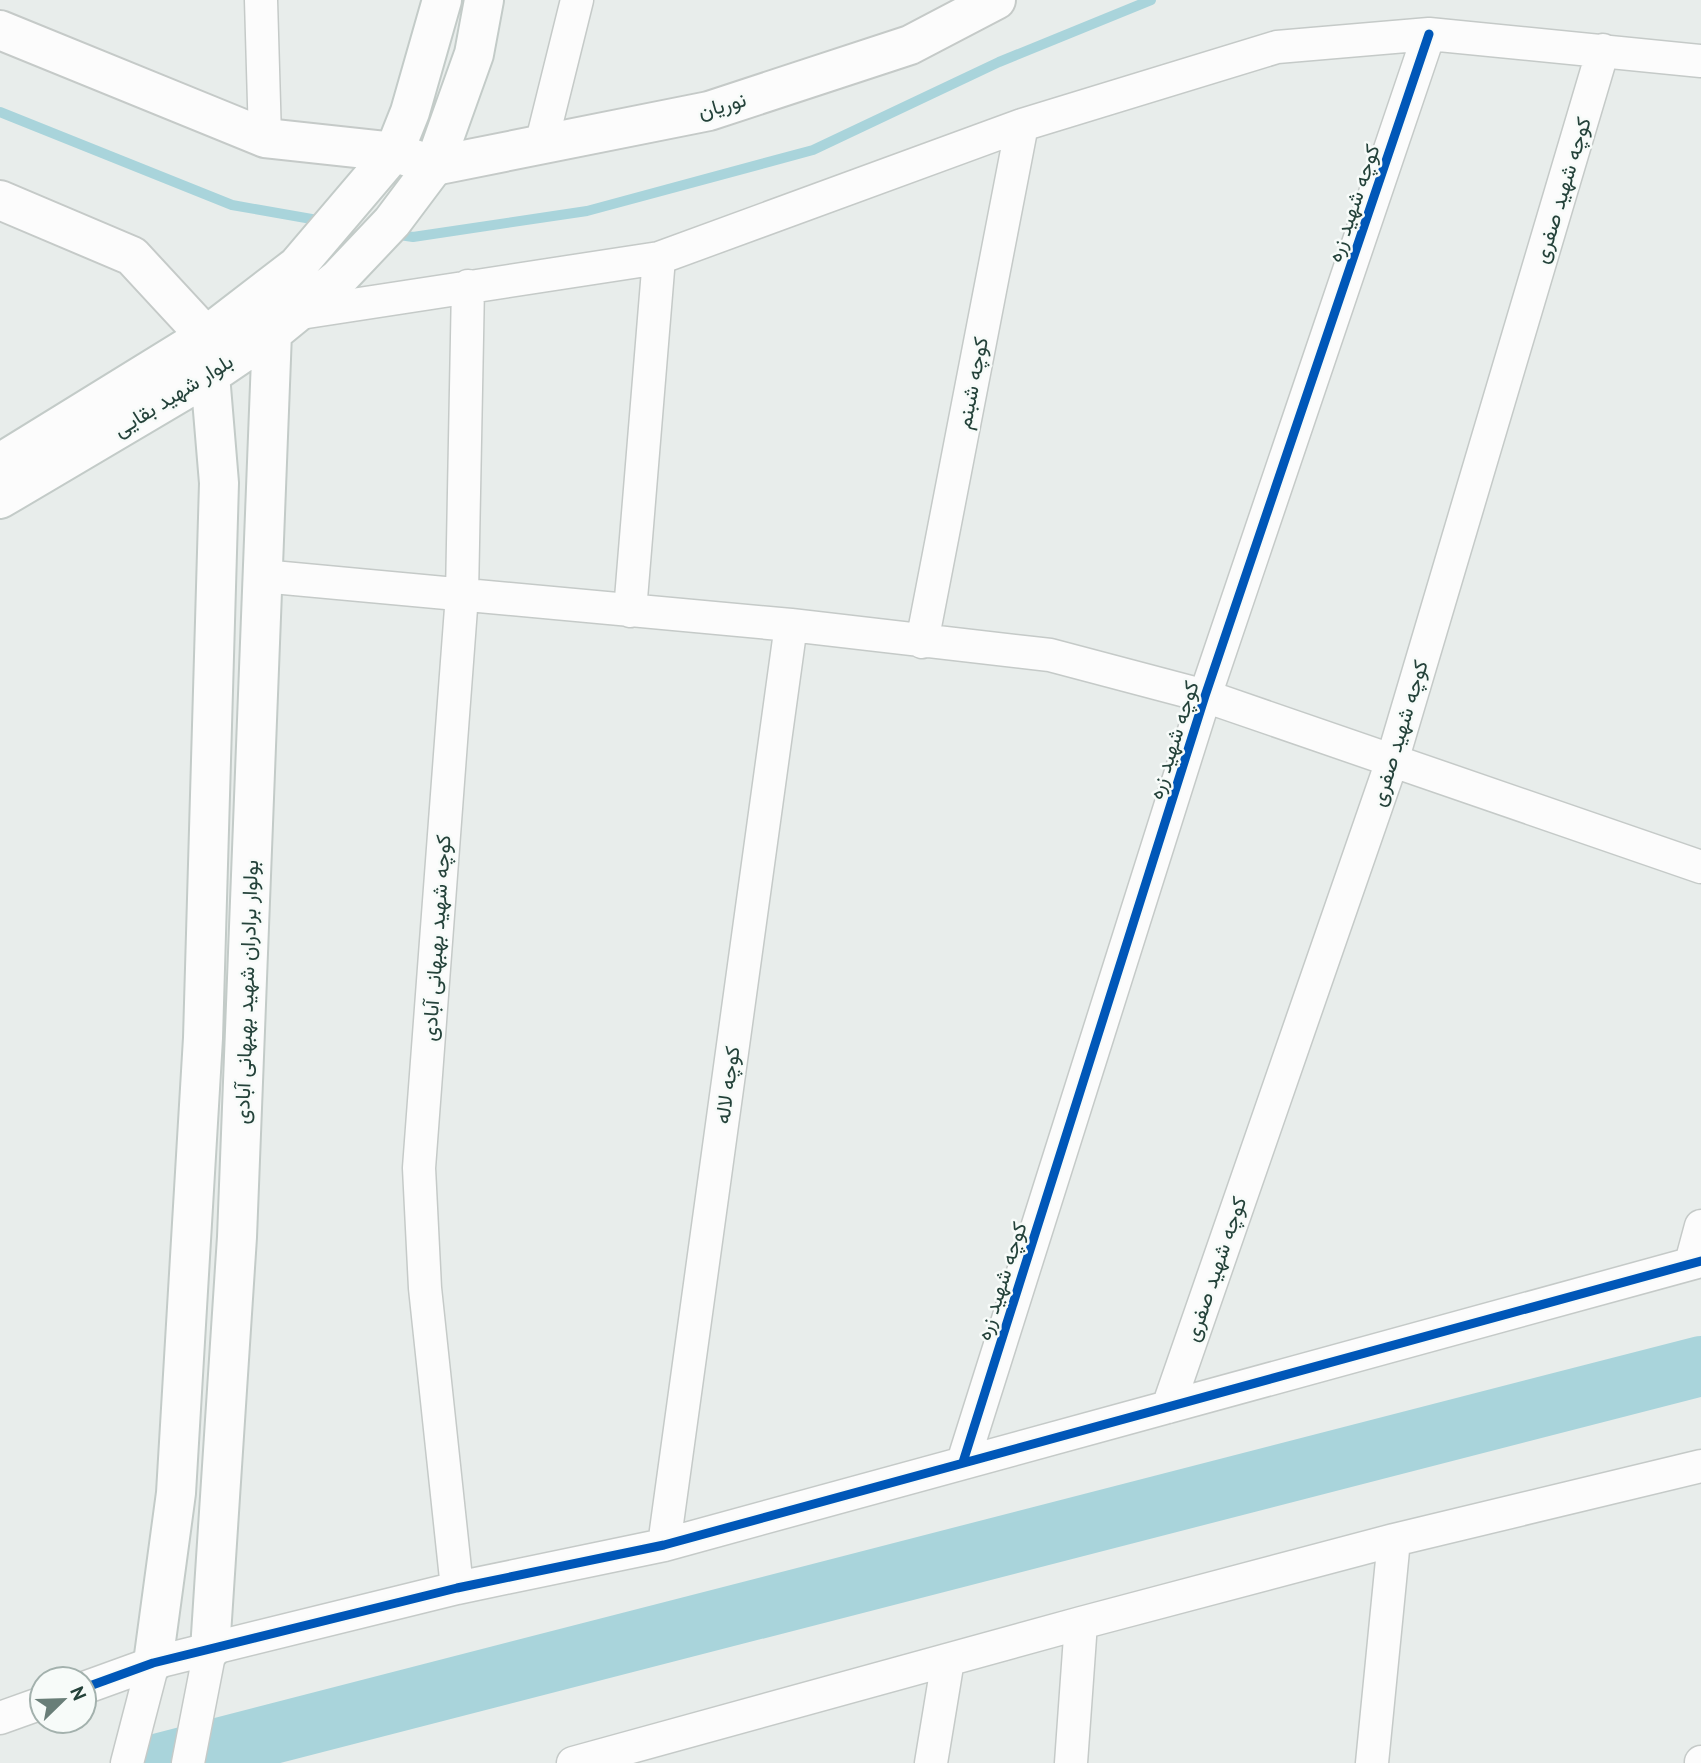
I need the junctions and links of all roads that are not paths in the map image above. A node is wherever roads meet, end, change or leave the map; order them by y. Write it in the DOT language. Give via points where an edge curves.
graph roads {
  1 [pos="261,0"];
  2 [pos="442,0"];
  3 [pos="484,0"];
  4 [pos="577,0"];
  5 [pos="996,0"];
  6 [pos="0,30"];
  7 [pos="1429,34"];
  8 [pos="1603,50"];
  9 [pos="1701,61"];
  10 [pos="1022,125"];
  11 [pos="265,138"];
  12 [pos="541,145"];
  13 [pos="394,152"];
  14 [pos="434,166"];
  15 [pos="0,200"];
  16 [pos="659,258"];
  17 [pos="468,286"];
  18 [pos="283,323"];
  19 [pos="206,336"];
  20 [pos="209,375"];
  21 [pos="0,463"];
  22 [pos="0,499"];
  23 [pos="262,576"];
  24 [pos="461,595"];
  25 [pos="630,611"];
  26 [pos="790,625"];
  27 [pos="922,642"];
  28 [pos="1205,696"];
  29 [pos="1392,761"];
  30 [pos="1701,867"];
  31 [pos="1701,1226"];
  32 [pos="1696,1262"];
  33 [pos="1168,1407"];
  34 [pos="963,1462"];
  35 [pos="1701,1466"];
  36 [pos="1394,1540"];
  37 [pos="664,1545"];
  38 [pos="457,1588"];
  39 [pos="1081,1623"];
  40 [pos="210,1650"];
  41 [pos="948,1660"];
  42 [pos="153,1663"];
  43 [pos="98,1683"];
  44 [pos="28,1708"];
  45 [pos="0,1718"];
  46 [pos="127,1763"];
  47 [pos="188,1763"];
  48 [pos="573,1763"];
  49 [pos="931,1763"];
  50 [pos="1071,1763"];
  51 [pos="1372,1763"];
  1 -- 11 [label="street"];
  2 -- 13 [label="main road, بلوار شهید بقایی"];
  3 -- 14 [label="main road, بلوار شهید بقایی" via="474,54"];
  4 -- 12 [label="street"];
  5 -- 12 [label="main road, نوریان" via="911,45 709,111"];
  6 -- 11 [label="main road"];
  7 -- 8 [label="street"];
  7 -- 10 [label="street" via="1276,47"];
  7 -- 28 [label="street, کوچه شهید زره"];
  8 -- 9 [label="street"];
  8 -- 29 [label="street, کوچه شهید صفری"];
  10 -- 16 [label="street"];
  10 -- 27 [label="street, کوچه شبنم"];
  11 -- 13 [label="main road"];
  12 -- 14 [label="main road, نوریان"];
  13 -- 14 [label="main road"];
  13 -- 19 [label="main road, بلوار شهید بقایی" via="297,266"];
  14 -- 18 [label="main road, بلوار شهید بقایی" via="392,222 338,279"];
  15 -- 19 [label="main road" via="132,256"];
  16 -- 17 [label="street"];
  16 -- 25 [label="street"];
  17 -- 18 [label="street"];
  17 -- 24 [label="street, کوچه شهید بهبهانی آبادی"];
  18 -- 20 [label="main road, بلوار شهید بقایی"];
  18 -- 23 [label="main road, بولوار برادران شهید بهبهانی آبادی"];
  19 -- 20 [label="main road, بولوار برادران شهید بهبهانی آبادی"];
  19 -- 21 [label="main road, بلوار شهید بقایی"];
  20 -- 22 [label="main road, بلوار شهید بقایی"];
  20 -- 42 [label="main road, بولوار برادران شهید بهبهانی آبادی" via="219,483 203,1038 176,1493"];
  23 -- 24 [label="street"];
  23 -- 40 [label="main road, بولوار برادران شهید بهبهانی آبادی" via="237,1223"];
  24 -- 25 [label="street"];
  24 -- 38 [label="street, کوچه شهید بهبهانی آبادی" via="419,1168 425,1288"];
  25 -- 26 [label="street"];
  26 -- 27 [label="street"];
  26 -- 37 [label="street, کوچه لاله"];
  27 -- 28 [label="street" via="1050,655"];
  28 -- 29 [label="street"];
  28 -- 34 [label="street, کوچه شهید زره"];
  29 -- 30 [label="street"];
  29 -- 33 [label="street, کوچه شهید صفری"];
  31 -- 32 [label="street"];
  32 -- 33 [label="street"];
  33 -- 34 [label="street"];
  34 -- 37 [label="street"];
  35 -- 36 [label="street"];
  36 -- 39 [label="street"];
  36 -- 51 [label="street"];
  37 -- 38 [label="street"];
  38 -- 40 [label="street"];
  39 -- 41 [label="street"];
  39 -- 50 [label="street"];
  40 -- 42 [label="street"];
  40 -- 47 [label="street"];
  41 -- 48 [label="street"];
  41 -- 49 [label="street"];
  42 -- 43 [label="street"];
  42 -- 46 [label="street"];
  44 -- 45 [label="street"];
}
